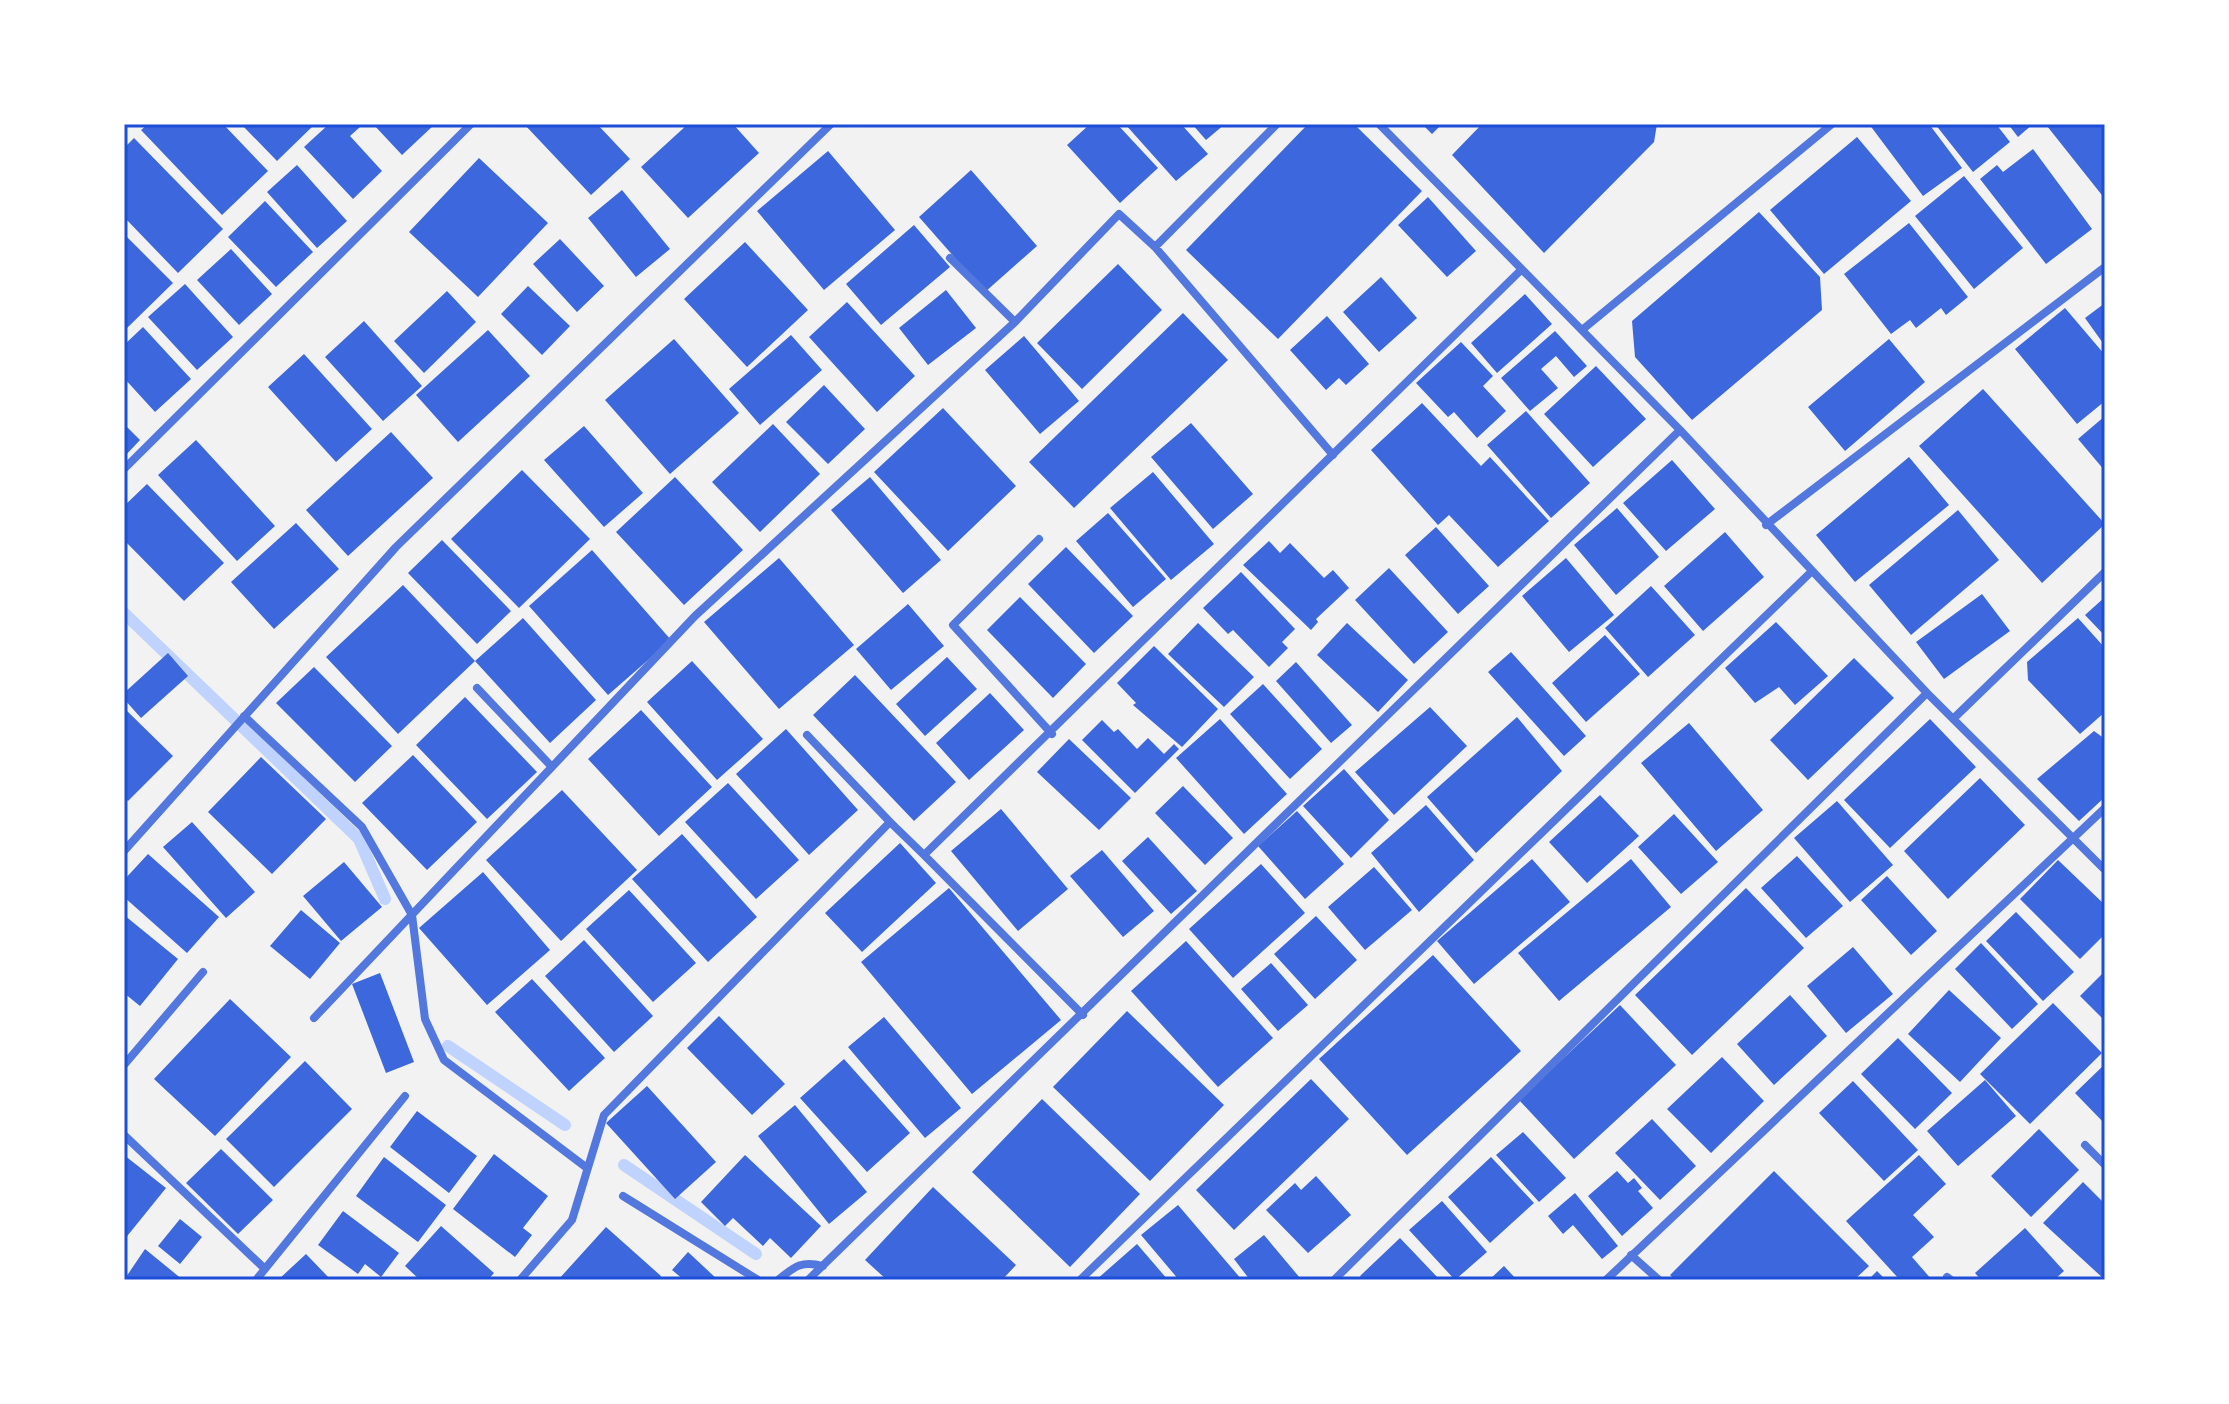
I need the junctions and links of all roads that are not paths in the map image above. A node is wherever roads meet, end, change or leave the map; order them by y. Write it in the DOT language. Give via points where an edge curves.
graph roads {
  1 [pos="471,124"];
  2 [pos="831,124"];
  3 [pos="1277,124"];
  4 [pos="1379,124"];
  5 [pos="1832,124"];
  6 [pos="1155,247"];
  7 [pos="950,258"];
  8 [pos="2105,267"];
  9 [pos="1521,270"];
  10 [pos="1015,322"];
  11 [pos="1582,330"];
  12 [pos="1680,430"];
  13 [pos="1333,455"];
  14 [pos="124,469"];
  15 [pos="1766,525"];
  16 [pos="1039,539"];
  17 [pos="1811,572"];
  18 [pos="2105,572"];
  19 [pos="477,688"];
  20 [pos="1927,693"];
  21 [pos="244,716"];
  22 [pos="1953,719"];
  23 [pos="1052,734"];
  24 [pos="807,735"];
  25 [pos="552,767"];
  26 [pos="2105,808"];
  27 [pos="890,822"];
  28 [pos="2073,837"];
  29 [pos="124,851"];
  30 [pos="924,855"];
  31 [pos="2105,870"];
  32 [pos="412,915"];
  33 [pos="203,972"];
  34 [pos="1083,1015"];
  35 [pos="314,1018"];
  36 [pos="124,1065"];
  37 [pos="405,1096"];
  38 [pos="124,1135"];
  39 [pos="2085,1145"];
  40 [pos="2105,1165"];
  41 [pos="587,1168"];
  42 [pos="623,1196"];
  43 [pos="1631,1255"];
  44 [pos="823,1266"];
  45 [pos="265,1269"];
  46 [pos="256,1280"];
  47 [pos="520,1280"];
  48 [pos="758,1280"];
  49 [pos="778,1280"];
  50 [pos="808,1280"];
  51 [pos="1080,1280"];
  52 [pos="1334,1280"];
  53 [pos="1606,1280"];
  54 [pos="1659,1280"];
  1 -- 14 [label="street"];
  2 -- 21 [label="street" via="396,547"];
  3 -- 6 [label="street"];
  4 -- 9 [label="street"];
  5 -- 11 [label="street"];
  6 -- 10 [label="street" via="1119,214"];
  6 -- 13 [label="street"];
  7 -- 10 [label="street"];
  8 -- 15 [label="street"];
  9 -- 11 [label="street"];
  9 -- 13 [label="street"];
  10 -- 25 [label="street" via="695,616"];
  11 -- 12 [label="street"];
  12 -- 15 [label="street"];
  12 -- 34 [label="street"];
  13 -- 23 [label="street"];
  15 -- 17 [label="street"];
  16 -- 23 [label="street" via="953,625"];
  17 -- 20 [label="street"];
  17 -- 51 [label="street"];
  18 -- 22 [label="street"];
  19 -- 25 [label="street"];
  20 -- 22 [label="street"];
  20 -- 52 [label="street"];
  21 -- 29 [label="street"];
  21 -- 32 [label="street" via="362,827"];
  22 -- 28 [label="street"];
  23 -- 30 [label="street"];
  24 -- 27 [label="street"];
  25 -- 32 [label="street"];
  26 -- 28 [label="street"];
  27 -- 30 [label="street"];
  27 -- 41 [label="street" via="604,1115"];
  28 -- 31 [label="street"];
  28 -- 43 [label="street"];
  30 -- 34 [label="street"];
  32 -- 35 [label="street"];
  32 -- 41 [label="street" via="425,1019 444,1060"];
  33 -- 36 [label="street"];
  34 -- 44 [label="street"];
  37 -- 45 [label="street"];
  38 -- 45 [label="street"];
  39 -- 40 [label="street"];
  41 -- 47 [label="street" via="572,1220"];
  42 -- 48 [label="street"];
  43 -- 53 [label="street"];
  43 -- 54 [label="street"];
  44 -- 49 [label="street" via="795,1265"];
  44 -- 50 [label="street"];
  45 -- 46 [label="street"];
}
